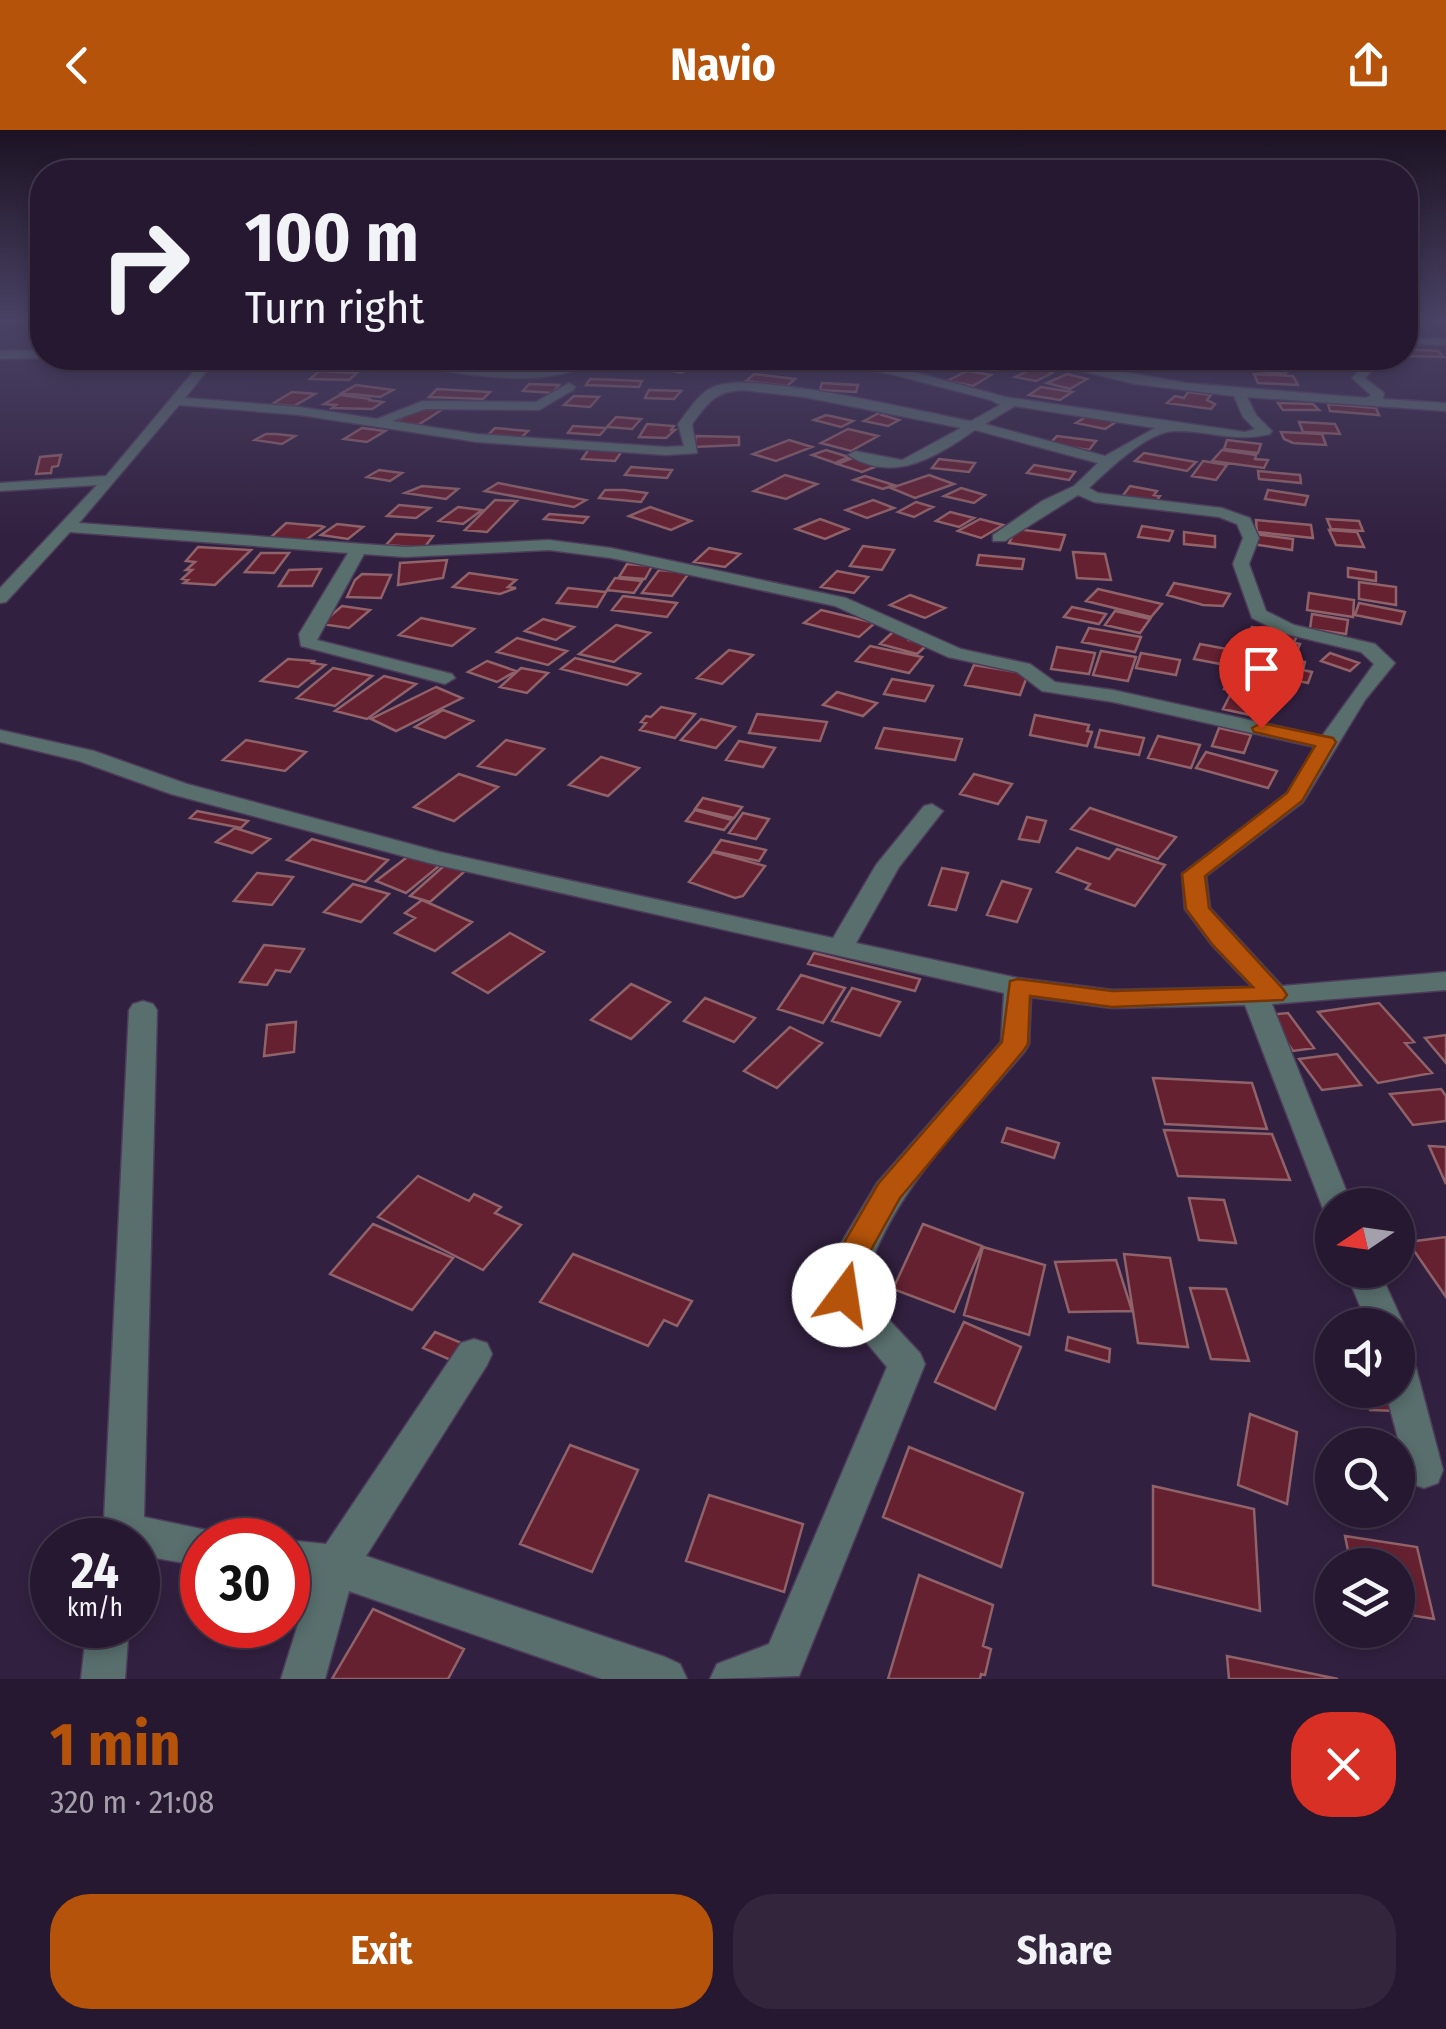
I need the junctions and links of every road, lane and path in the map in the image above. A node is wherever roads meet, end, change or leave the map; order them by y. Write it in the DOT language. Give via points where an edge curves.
graph roads {
  1 [pos="180,393"];
  2 [pos="559,393"];
  3 [pos="711,393"];
  4 [pos="805,393"];
  5 [pos="978,393"];
  6 [pos="1234,393"];
  7 [pos="1377,393"];
  8 [pos="1239,394"];
  9 [pos="1371,400"];
  10 [pos="173,401"];
  11 [pos="1006,401"];
  12 [pos="1446,407"];
  13 [pos="373,421"];
  14 [pos="972,426"];
  15 [pos="1167,426"];
  16 [pos="855,454"];
  17 [pos="1108,460"];
  18 [pos="110,480"];
  19 [pos="0,487"];
  20 [pos="1080,489"];
  21 [pos="67,527"];
  22 [pos="999,538"];
  23 [pos="359,549"];
  24 [pos="0,598"];
  25 [pos="445,678"];
  26 [pos="0,736"];
  27 [pos="1326,742"];
  28 [pos="932,811"];
  29 [pos="842,945"];
  30 [pos="1446,980"];
  31 [pos="1018,986"];
  32 [pos="1265,995"];
  33 [pos="144,1010"];
  34 [pos="1330,1188"];
  35 [pos="474,1354"];
  36 [pos="1408,1408"];
  37 [pos="1424,1470"];
  38 [pos="125,1518"];
  39 [pos="310,1562"];
  40 [pos="336,1566"];
  41 [pos="106,1648"];
  42 [pos="103,1679"];
  43 [pos="303,1679"];
  44 [pos="665,1679"];
  45 [pos="732,1679"];
  1 -- 10 [label="street"];
  2 -- 13 [label="street" via="539,406 424,405"];
  3 -- 13 [label="street" via="685,424 692,450 477,438"];
  4 -- 14 [label="street"];
  5 -- 11 [label="street"];
  6 -- 8 [label="street"];
  7 -- 9 [label="street"];
  8 -- 9 [label="street"];
  8 -- 15 [label="street" via="1265,431 1245,436"];
  9 -- 12 [label="street"];
  10 -- 13 [label="street"];
  10 -- 18 [label="street"];
  11 -- 14 [label="street" via="1009,406"];
  11 -- 15 [label="street"];
  14 -- 16 [label="street" via="902,464"];
  14 -- 17 [label="street"];
  15 -- 17 [label="street"];
  17 -- 20 [label="street"];
  18 -- 19 [label="street"];
  18 -- 21 [label="street"];
  20 -- 22 [label="street" via="1036,508"];
  20 -- 27 [label="street" via="1244,522 1251,538 1241,564 1258,614 1288,630 1382,657 1385,663"];
  21 -- 23 [label="street"];
  21 -- 24 [label="street"];
  23 -- 25 [label="street" via="308,642"];
  23 -- 27 [label="street" via="548,544 772,584 840,602 955,653 1024,668 1049,688"];
  26 -- 29 [label="street" via="437,858"];
  27 -- 32 [label="street" via="1295,797 1194,874 1198,909"];
  28 -- 29 [label="street" via="888,865"];
  29 -- 31 [label="street"];
  30 -- 32 [label="street"];
  31 -- 32 [label="street" via="1112,999"];
  31 -- 45 [label="street" via="1015,1044 888,1192 857,1246 844,1295 907,1364 784,1661"];
  32 -- 34 [label="street"];
  33 -- 38 [label="street"];
  35 -- 40 [label="street"];
  36 -- 37 [label="street"];
  39 -- 40 [label="street"];
  40 -- 43 [label="street"];
  40 -- 44 [label="street"];
  41 -- 42 [label="street"];
}
